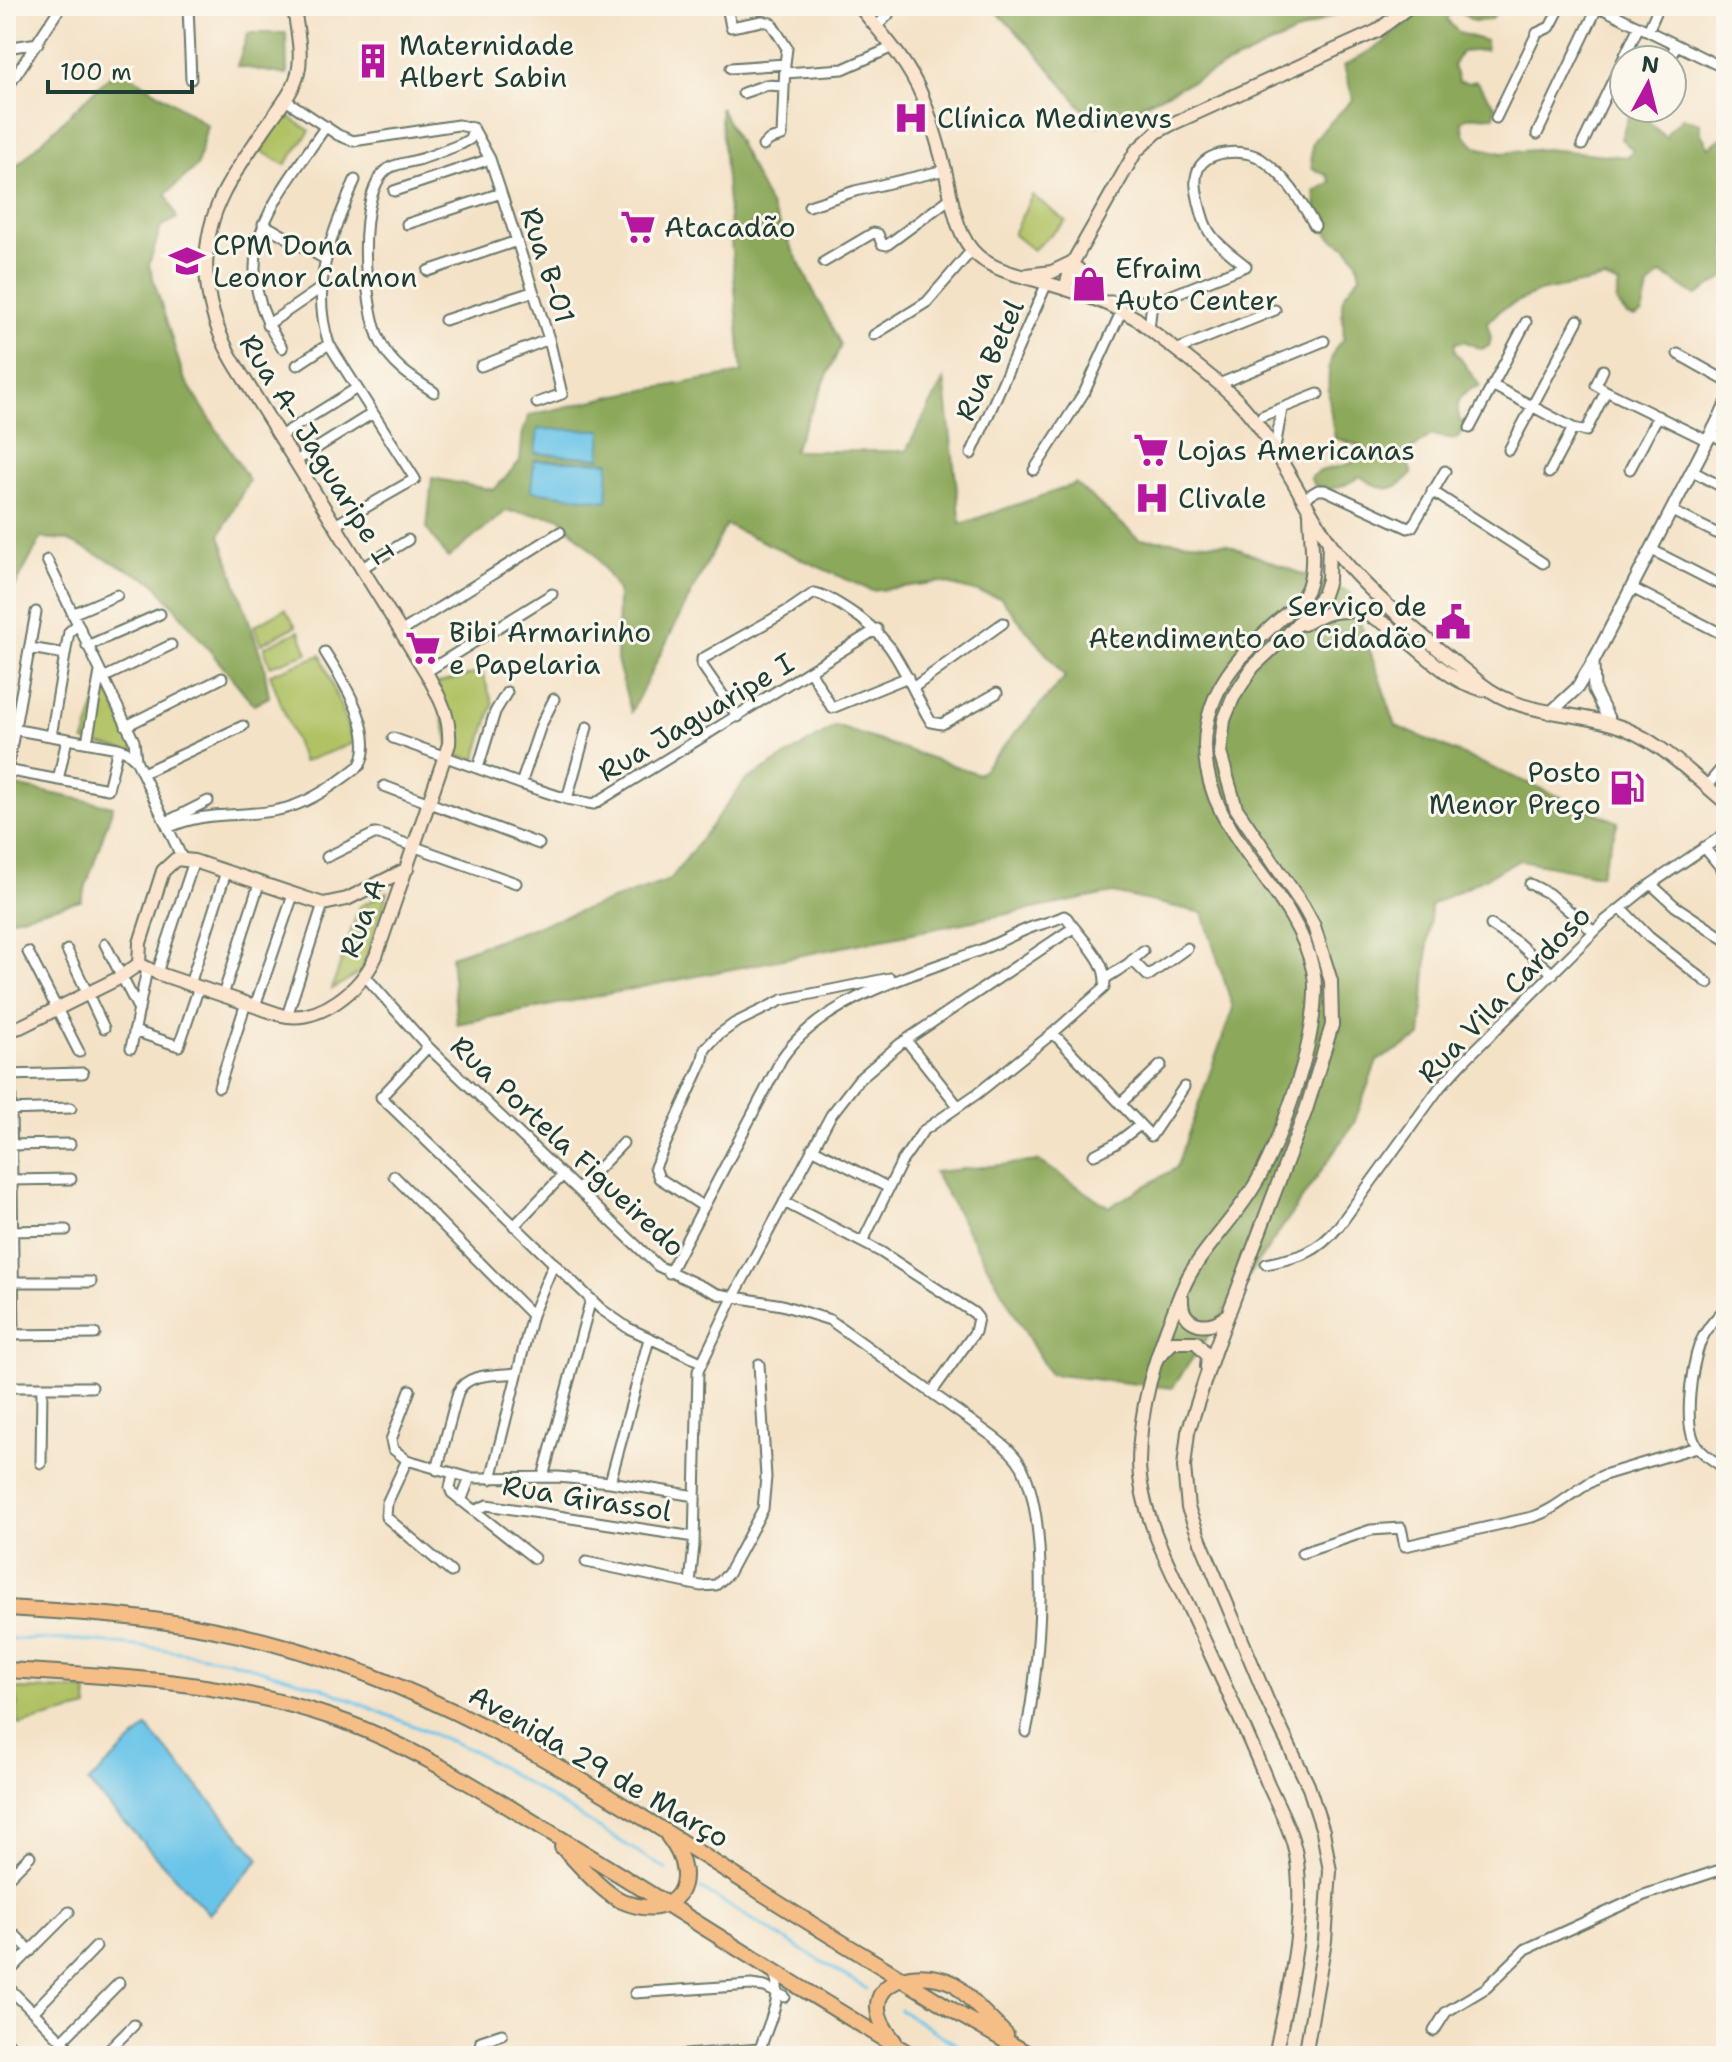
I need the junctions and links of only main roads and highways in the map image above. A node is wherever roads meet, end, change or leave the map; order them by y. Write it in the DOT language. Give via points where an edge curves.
graph roads {
  1 [pos="294,6"];
  2 [pos="859,6"];
  3 [pos="1410,6"];
  4 [pos="1075,265"];
  5 [pos="1019,275"];
  6 [pos="1069,290"];
  7 [pos="1099,300"];
  8 [pos="1310,511"];
  9 [pos="1329,542"];
  10 [pos="1288,634"];
  11 [pos="1497,695"];
  12 [pos="1726,803"];
  13 [pos="407,869"];
  14 [pos="148,969"];
  15 [pos="8,1031"];
  16 [pos="1186,1280"];
  17 [pos="1234,1307"];
  18 [pos="1156,1361"];
  19 [pos="1207,1378"];
  20 [pos="6,1608"];
  21 [pos="6,1670"];
  22 [pos="538,1825"];
  23 [pos="664,1831"];
  24 [pos="666,1903"];
  25 [pos="902,1978"];
  26 [pos="908,2053"];
  27 [pos="1026,2053"];
  28 [pos="1275,2056"];
  29 [pos="1305,2056"];
  1 -- 13 [label="main road, Rua A- Jaguaripe I" via="299,65 294,84 223,195 206,258 208,295 235,364 402,631 449,723 449,744"];
  2 -- 5 [label="main road" via="893,47 922,96 963,238 992,265"];
  3 -- 4 [label="main road" via="1377,31 1157,132 1136,151"];
  4 -- 5 [label="main road"];
  4 -- 6 [label="main road"];
  4 -- 7 [label="main road" via="1083,284"];
  5 -- 6 [label="main road"];
  6 -- 7 [label="main road"];
  7 -- 8 [label="main road" via="1122,310 1219,384 1248,413"];
  8 -- 9 [label="main road"];
  8 -- 16 [label="main road" via="1308,588 1229,670 1217,691 1205,745 1211,783 1226,823 1275,889 1308,949 1315,976 1311,1029 1275,1143 1255,1186"];
  9 -- 10 [label="main road" via="1323,595"];
  9 -- 11 [label="main road" via="1352,571"];
  10 -- 11 [label="main road" via="1333,610 1373,616 1460,681"];
  10 -- 17 [label="main road" via="1253,667 1233,698 1220,753 1236,808 1314,926 1331,981 1332,1025"];
  11 -- 12 [label="main road" via="1514,704 1611,724 1649,741"];
  13 -- 14 [label="main road, Rua A" via="366,977 318,1012 287,1016"];
  13 -- 14 [label="main road, Rua A" via="347,899 323,904 188,860 171,861 140,943"];
  14 -- 15 [label="main road" via="121,976"];
  16 -- 17 [label="main road" via="1181,1306 1191,1322 1222,1321"];
  16 -- 18 [label="main road"];
  17 -- 19 [label="main road"];
  18 -- 19 [label="main road" via="1173,1342 1196,1342 1208,1356"];
  18 -- 28 [label="main road" via="1140,1431 1139,1469 1147,1509 1296,1852 1296,1946"];
  19 -- 29 [label="main road" via="1188,1432 1188,1508 1308,1785 1330,1871 1325,1941"];
  20 -- 23 [label="main road, Avenida 29 de Março" via="168,1621 313,1655 413,1693 508,1738"];
  21 -- 22 [label="main road" via="158,1680 302,1708 389,1742"];
  22 -- 24 [label="main road"];
  22 -- 24 [label="main road" via="613,1897 636,1905"];
  23 -- 24 [label="main road" via="686,1870 683,1888"];
  23 -- 25 [label="main road, Avenida 29 de Março"];
  24 -- 26 [label="main road"];
  25 -- 26 [label="main road" via="885,1988 877,2006 883,2027"];
  25 -- 27 [label="main road, Avenida 29 de Março"];
  25 -- 27 [label="main road" via="931,1976 955,1984"];
}
